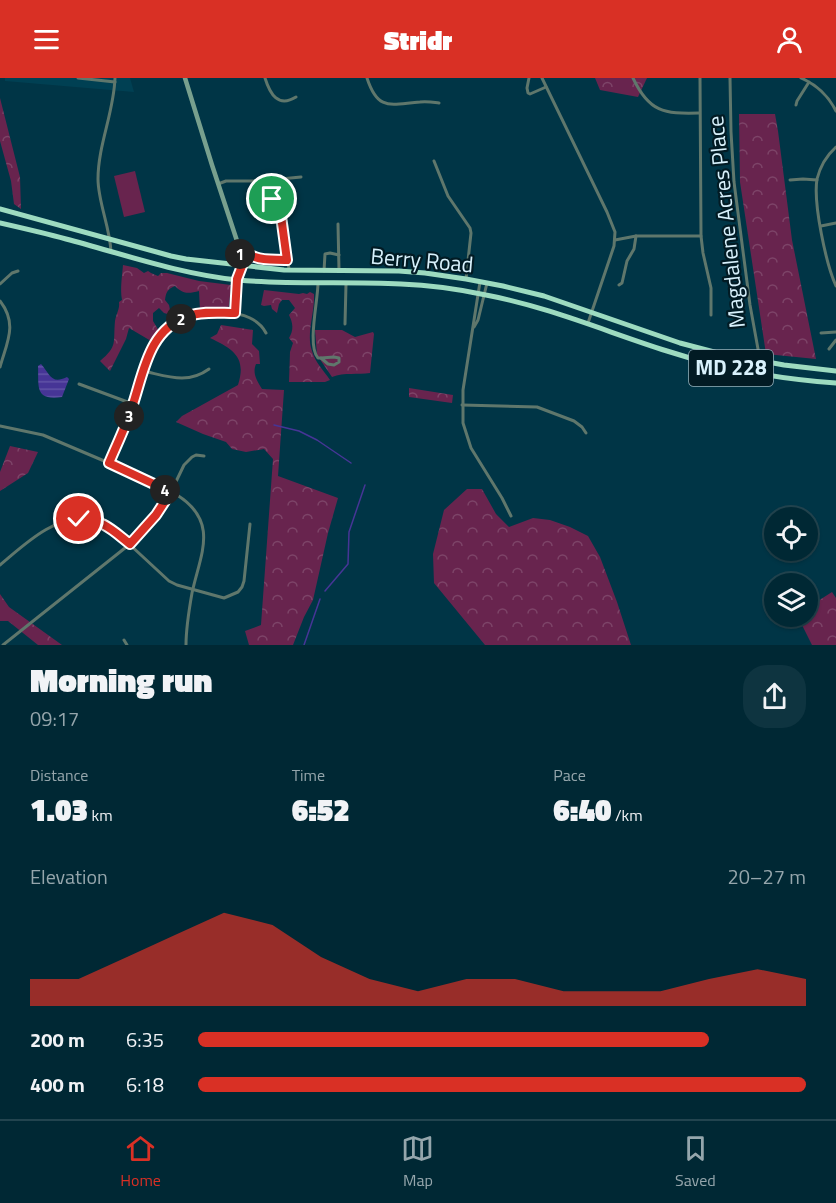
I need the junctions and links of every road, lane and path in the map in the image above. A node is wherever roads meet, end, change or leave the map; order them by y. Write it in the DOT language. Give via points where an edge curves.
graph roads {
  1 [pos="78,78"];
  2 [pos="185,78"];
  3 [pos="265,78"];
  4 [pos="367,78"];
  5 [pos="529,78"];
  6 [pos="542,78"];
  7 [pos="633,78"];
  8 [pos="700,78"];
  9 [pos="730,78"];
  10 [pos="801,78"];
  11 [pos="115,80"];
  12 [pos="809,82"];
  13 [pos="546,87"];
  14 [pos="296,98"];
  15 [pos="439,103"];
  16 [pos="796,105"];
  17 [pos="836,111"];
  18 [pos="699,113"];
  19 [pos="836,147"];
  20 [pos="434,161"];
  21 [pos="302,177"];
  22 [pos="271,180"];
  23 [pos="790,180"];
  24 [pos="817,180"];
  25 [pos="218,184"];
  26 [pos="0,209"];
  27 [pos="0,223"];
  28 [pos="338,224"];
  29 [pos="836,224"];
  30 [pos="821,226"];
  31 [pos="636,236"];
  32 [pos="701,236"];
  33 [pos="111,239"];
  34 [pos="615,240"];
  35 [pos="111,252"];
  36 [pos="240,253"];
  37 [pos="339,255"];
  38 [pos="287,260"];
  39 [pos="242,266"];
  40 [pos="289,270"];
  41 [pos="18,271"];
  42 [pos="324,272"];
  43 [pos="339,272"];
  44 [pos="237,279"];
  45 [pos="466,279"];
  46 [pos="480,281"];
  47 [pos="318,283"];
  48 [pos="487,283"];
  49 [pos="0,284"];
  50 [pos="345,284"];
  51 [pos="619,285"];
  52 [pos="836,286"];
  53 [pos="482,294"];
  54 [pos="0,300"];
  55 [pos="592,312"];
  56 [pos="235,313"];
  57 [pos="711,315"];
  58 [pos="588,323"];
  59 [pos="345,324"];
  60 [pos="836,332"];
  61 [pos="266,333"];
  62 [pos="821,333"];
  63 [pos="836,340"];
  64 [pos="829,349"];
  65 [pos="321,358"];
  66 [pos="760,362"];
  67 [pos="0,367"];
  68 [pos="209,369"];
  69 [pos="836,370"];
  70 [pos="143,371"];
  71 [pos="836,383"];
  72 [pos="79,384"];
  73 [pos="133,404"];
  74 [pos="462,405"];
  75 [pos="0,426"];
  76 [pos="586,433"];
  77 [pos="204,456"];
  78 [pos="109,463"];
  79 [pos="171,492"];
  80 [pos="511,516"];
  81 [pos="250,524"];
  82 [pos="130,544"];
  83 [pos="0,566"];
  84 [pos="193,590"];
  85 [pos="124,640"];
  86 [pos="3,645"];
  87 [pos="127,645"];
  88 [pos="186,645"];
  1 -- 11 [label="street"];
  2 -- 25 [label="street"];
  3 -- 14 [label="street" via="276,98"];
  4 -- 15 [label="street" via="371,91 382,102"];
  5 -- 13 [label="street" via="528,93"];
  6 -- 13 [label="street"];
  7 -- 18 [label="street" via="643,97 656,107 670,113"];
  8 -- 18 [label="street"];
  9 -- 66 [label="street, Magdalene Acres Place" via="735,191"];
  10 -- 12 [label="street"];
  11 -- 33 [label="street" via="98,182"];
  12 -- 16 [label="street"];
  12 -- 17 [label="street" via="827,96"];
  13 -- 34 [label="street" via="607,212"];
  18 -- 32 [label="street"];
  19 -- 24 [label="street" via="822,164"];
  20 -- 45 [label="street" via="448,196 470,228"];
  21 -- 22 [label="street"];
  22 -- 25 [label="street"];
  22 -- 38 [label="street"];
  23 -- 24 [label="street"];
  24 -- 30 [label="street"];
  25 -- 36 [label="street"];
  26 -- 33 [label="highway, Berry Road / MD 228"];
  27 -- 35 [label="highway, Berry Road / MD 228"];
  28 -- 37 [label="street"];
  29 -- 30 [label="street"];
  30 -- 52 [label="street"];
  31 -- 32 [label="street"];
  31 -- 34 [label="street"];
  31 -- 51 [label="street"];
  32 -- 57 [label="street" via="711,288"];
  33 -- 35 [label="street"];
  33 -- 39 [label="highway, Berry Road / MD 228" via="171,256"];
  34 -- 55 [label="street"];
  35 -- 44 [label="highway, Berry Road / MD 228"];
  36 -- 38 [label="street"];
  36 -- 39 [label="street"];
  37 -- 42 [label="street" via="325,254"];
  37 -- 43 [label="street"];
  38 -- 40 [label="street"];
  39 -- 40 [label="highway, Berry Road / MD 228"];
  39 -- 44 [label="street"];
  40 -- 42 [label="highway, Berry Road / MD 228"];
  41 -- 49 [label="street"];
  42 -- 43 [label="highway, Berry Road / MD 228"];
  43 -- 45 [label="highway, Berry Road / MD 228" via="399,271"];
  44 -- 47 [label="highway, Berry Road / MD 228"];
  44 -- 56 [label="street"];
  45 -- 46 [label="highway, Berry Road / MD 228"];
  46 -- 48 [label="highway, Berry Road / MD 228"];
  46 -- 53 [label="street"];
  47 -- 50 [label="highway, Berry Road / MD 228"];
  47 -- 65 [label="street" via="313,342 315,355"];
  48 -- 53 [label="street"];
  48 -- 55 [label="highway, Berry Road / MD 228"];
  50 -- 53 [label="highway, Berry Road / MD 228" via="401,284"];
  50 -- 59 [label="street"];
  53 -- 58 [label="highway, Berry Road / MD 228"];
  53 -- 74 [label="street"];
  54 -- 67 [label="street" via="10,316 11,327"];
  55 -- 58 [label="street"];
  55 -- 66 [label="highway, Berry Road / MD 228" via="680,343"];
  56 -- 61 [label="street" via="260,324"];
  56 -- 70 [label="street" via="209,312 173,323 153,345"];
  58 -- 71 [label="highway, Berry Road / MD 228" via="699,361 772,376"];
  60 -- 62 [label="street"];
  63 -- 64 [label="street"];
  65 -- 65 [label="street" via="337,357 339,362 331,365"];
  66 -- 69 [label="highway, Berry Road / MD 228"];
  68 -- 70 [label="street" via="184,379"];
  70 -- 73 [label="street"];
  72 -- 73 [label="street"];
  73 -- 78 [label="street"];
  74 -- 76 [label="street" via="537,407 574,421"];
  74 -- 80 [label="street" via="471,448"];
  75 -- 78 [label="street" via="43,435"];
  77 -- 79 [label="street" via="188,460"];
  78 -- 79 [label="street"];
  79 -- 82 [label="street"];
  79 -- 84 [label="street" via="193,508 203,531 204,547"];
  81 -- 84 [label="street" via="242,587 224,597"];
  82 -- 83 [label="street" via="114,530 94,521 65,521 51,526"];
  82 -- 84 [label="street" via="169,581"];
  82 -- 86 [label="street"];
  84 -- 88 [label="street"];
  85 -- 87 [label="street"];
}
